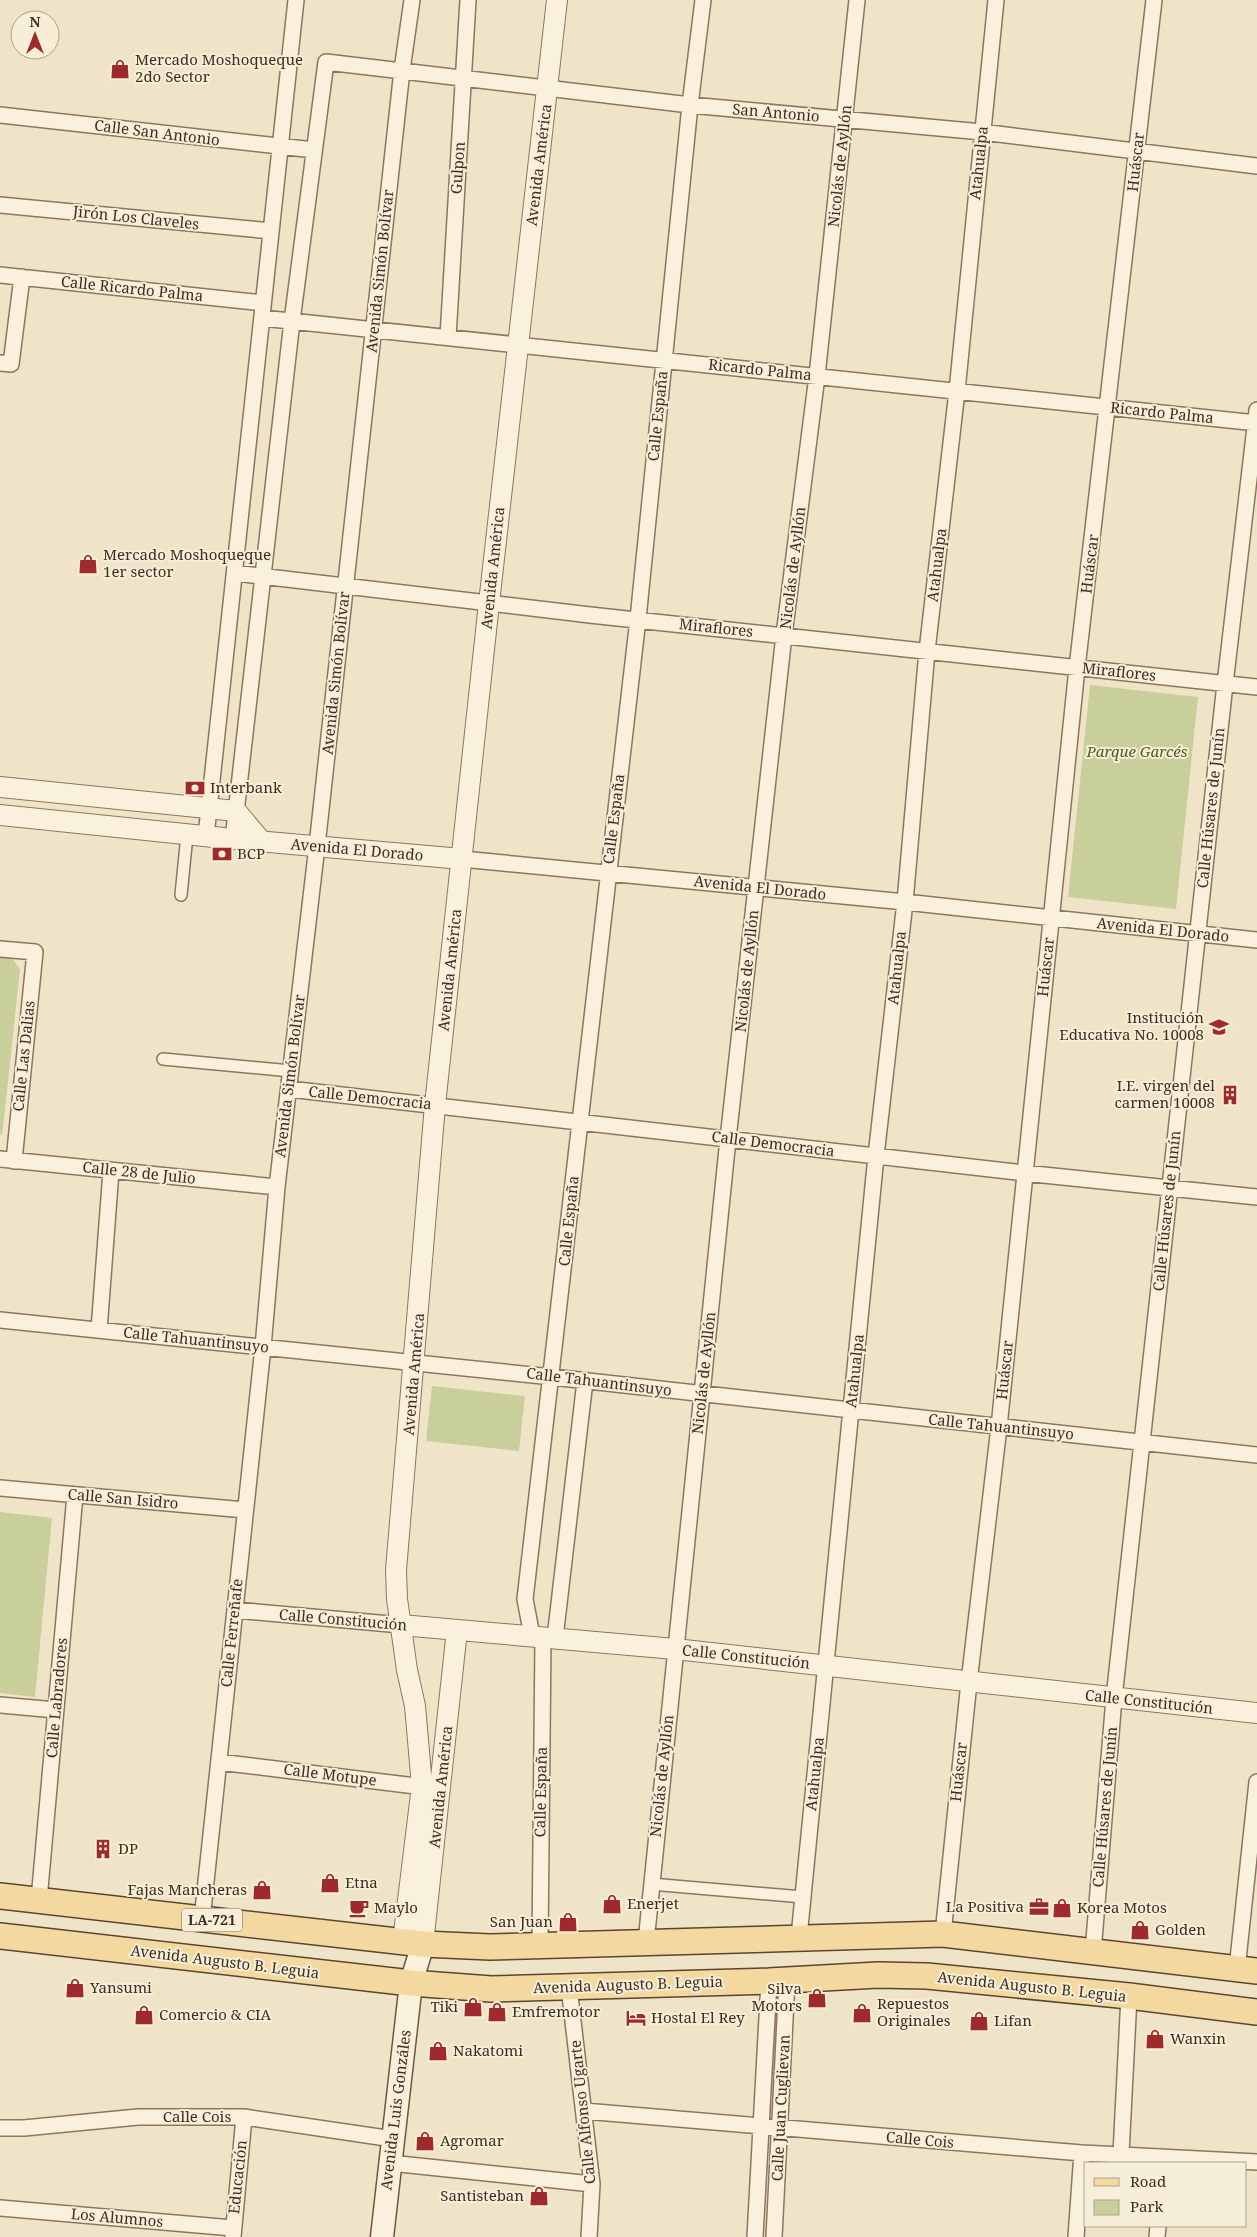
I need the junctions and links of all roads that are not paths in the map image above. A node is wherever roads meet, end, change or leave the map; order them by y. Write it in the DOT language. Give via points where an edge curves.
graph roads {
  1 [pos="296,0"];
  2 [pos="412,0"];
  3 [pos="468,0"];
  4 [pos="557,0"];
  5 [pos="703,0"];
  6 [pos="857,0"];
  7 [pos="996,0"];
  8 [pos="1154,0"];
  9 [pos="402,70"];
  10 [pos="464,78"];
  11 [pos="548,88"];
  12 [pos="690,105"];
  13 [pos="0,114"];
  14 [pos="845,119"];
  15 [pos="982,132"];
  16 [pos="280,147"];
  17 [pos="314,150"];
  18 [pos="1138,151"];
  19 [pos="1257,166"];
  20 [pos="0,205"];
  21 [pos="271,231"];
  22 [pos="0,275"];
  23 [pos="22,277"];
  24 [pos="263,310"];
  25 [pos="292,321"];
  26 [pos="373,329"];
  27 [pos="448,337"];
  28 [pos="518,344"];
  29 [pos="664,360"];
  30 [pos="6,363"];
  31 [pos="817,376"];
  32 [pos="957,391"];
  33 [pos="1108,407"];
  34 [pos="1256,419"];
  35 [pos="235,573"];
  36 [pos="264,578"];
  37 [pos="345,586"];
  38 [pos="489,603"];
  39 [pos="638,619"];
  40 [pos="784,635"];
  41 [pos="927,651"];
  42 [pos="1077,668"];
  43 [pos="1225,684"];
  44 [pos="1257,687"];
  45 [pos="0,787"];
  46 [pos="210,808"];
  47 [pos="236,811"];
  48 [pos="0,815"];
  49 [pos="197,836"];
  50 [pos="233,839"];
  51 [pos="262,842"];
  52 [pos="317,846"];
  53 [pos="462,859"];
  54 [pos="608,873"];
  55 [pos="756,888"];
  56 [pos="181,895"];
  57 [pos="905,902"];
  58 [pos="1051,918"];
  59 [pos="1198,934"];
  60 [pos="1257,940"];
  61 [pos="0,949"];
  62 [pos="163,1059"];
  63 [pos="291,1071"];
  64 [pos="289,1089"];
  65 [pos="436,1105"];
  66 [pos="579,1121"];
  67 [pos="728,1139"];
  68 [pos="876,1156"];
  69 [pos="7,1160"];
  70 [pos="111,1171"];
  71 [pos="1024,1173"];
  72 [pos="277,1187"];
  73 [pos="1169,1188"];
  74 [pos="1257,1197"];
  75 [pos="0,1320"];
  76 [pos="99,1330"];
  77 [pos="263,1347"];
  78 [pos="415,1362"];
  79 [pos="552,1376"];
  80 [pos="585,1381"];
  81 [pos="702,1394"];
  82 [pos="850,1411"];
  83 [pos="999,1427"];
  84 [pos="1142,1443"];
  85 [pos="1257,1455"];
  86 [pos="0,1488"];
  87 [pos="75,1495"];
  88 [pos="245,1510"];
  89 [pos="235,1610"];
  90 [pos="401,1625"];
  91 [pos="457,1630"];
  92 [pos="543,1637"];
  93 [pos="675,1649"];
  94 [pos="825,1666"];
  95 [pos="969,1682"];
  96 [pos="1114,1698"];
  97 [pos="0,1704"];
  98 [pos="56,1710"];
  99 [pos="1257,1713"];
  100 [pos="219,1762"];
  101 [pos="1257,1782"];
  102 [pos="432,1788"];
  103 [pos="652,1884"];
  104 [pos="0,1896"];
  105 [pos="803,1897"];
  106 [pos="39,1900"];
  107 [pos="202,1919"];
  108 [pos="943,1934"];
  109 [pos="0,1936"];
  110 [pos="799,1937"];
  111 [pos="646,1942"];
  112 [pos="413,1943"];
  113 [pos="540,1946"];
  114 [pos="1094,1952"];
  115 [pos="1132,1957"];
  116 [pos="1247,1970"];
  117 [pos="778,1980"];
  118 [pos="411,1983"];
  119 [pos="569,1987"];
  120 [pos="1129,1996"];
  121 [pos="1257,2012"];
  122 [pos="584,2111"];
  123 [pos="244,2117"];
  124 [pos="761,2127"];
  125 [pos="0,2128"];
  126 [pos="780,2128"];
  127 [pos="393,2139"];
  128 [pos="1082,2153"];
  129 [pos="1120,2154"];
  130 [pos="1164,2160"];
  131 [pos="1257,2162"];
  132 [pos="390,2163"];
  133 [pos="592,2184"];
  134 [pos="0,2208"];
  135 [pos="233,2232"];
  136 [pos="382,2237"];
  137 [pos="589,2237"];
  138 [pos="755,2237"];
  139 [pos="774,2237"];
  140 [pos="1076,2237"];
  1 -- 16 [label="street"];
  2 -- 9 [label="street, Avenida Simón Bolívar"];
  3 -- 10 [label="street, Gulpon"];
  4 -- 11 [label="street, Avenida América"];
  5 -- 12 [label="street, Calle España"];
  6 -- 14 [label="street, Nicolás de Ayllón"];
  7 -- 15 [label="street, Atahualpa"];
  8 -- 18 [label="street, Huáscar"];
  9 -- 10 [label="street, San Antonio"];
  9 -- 17 [label="street, San Antonio" via="326,62"];
  9 -- 26 [label="street, Avenida Simón Bolívar"];
  10 -- 11 [label="street, San Antonio"];
  10 -- 27 [label="street, Gulpon"];
  11 -- 12 [label="street, San Antonio"];
  11 -- 28 [label="street, Avenida América"];
  12 -- 14 [label="street, San Antonio"];
  12 -- 29 [label="street, Calle España"];
  13 -- 16 [label="street, Calle San Antonio"];
  14 -- 15 [label="street, San Antonio"];
  14 -- 31 [label="street, Nicolás de Ayllón"];
  15 -- 18 [label="street, San Antonio"];
  15 -- 32 [label="street, Atahualpa"];
  16 -- 17 [label="street, Calle San Antonio"];
  16 -- 21 [label="street"];
  17 -- 25 [label="street"];
  18 -- 19 [label="street, San Antonio"];
  18 -- 33 [label="street, Huáscar"];
  20 -- 21 [label="street, Jirón Los Claveles"];
  21 -- 24 [label="street"];
  22 -- 23 [label="street, Calle Ricardo Palma"];
  23 -- 24 [label="street, Calle Ricardo Palma"];
  23 -- 30 [label="street"];
  24 -- 25 [label="street, Ricardo Palma"];
  24 -- 35 [label="street"];
  25 -- 26 [label="street, Ricardo Palma"];
  25 -- 36 [label="street"];
  26 -- 27 [label="street, Ricardo Palma"];
  26 -- 37 [label="street, Avenida Simón Bolívar"];
  27 -- 28 [label="street, Ricardo Palma"];
  28 -- 29 [label="street, Ricardo Palma"];
  28 -- 38 [label="street, Avenida América"];
  29 -- 31 [label="street, Ricardo Palma"];
  29 -- 39 [label="street, Calle España"];
  31 -- 32 [label="street, Ricardo Palma"];
  31 -- 40 [label="street, Nicolás de Ayllón"];
  32 -- 33 [label="street, Ricardo Palma"];
  32 -- 41 [label="street, Atahualpa"];
  33 -- 34 [label="street, Ricardo Palma"];
  33 -- 42 [label="street, Huáscar"];
  34 -- 43 [label="street, Calle Húsares de Junín"];
  35 -- 36 [label="street, Miraflores"];
  35 -- 46 [label="street"];
  36 -- 37 [label="street, Miraflores"];
  36 -- 47 [label="street"];
  37 -- 38 [label="street, Miraflores"];
  37 -- 52 [label="street, Avenida Simón Bolívar"];
  38 -- 39 [label="street, Miraflores"];
  38 -- 53 [label="street, Avenida América"];
  39 -- 40 [label="street, Miraflores"];
  39 -- 54 [label="street, Calle España"];
  40 -- 41 [label="street, Miraflores"];
  40 -- 55 [label="street, Nicolás de Ayllón"];
  41 -- 42 [label="street, Miraflores"];
  41 -- 57 [label="street, Atahualpa"];
  42 -- 43 [label="street, Miraflores"];
  42 -- 58 [label="street, Huáscar"];
  43 -- 44 [label="street, Miraflores"];
  43 -- 59 [label="street, Calle Húsares de Junín"];
  45 -- 46 [label="street"];
  46 -- 47 [label="street"];
  46 -- 49 [label="street"];
  47 -- 50 [label="street"];
  47 -- 51 [label="street"];
  48 -- 49 [label="street, Avenida El Dorado"];
  49 -- 50 [label="street, Avenida El Dorado"];
  49 -- 56 [label="street"];
  50 -- 51 [label="street, Avenida El Dorado"];
  51 -- 52 [label="street, Avenida El Dorado"];
  52 -- 53 [label="street, Avenida El Dorado"];
  52 -- 63 [label="street, Avenida Simón Bolívar"];
  53 -- 54 [label="street, Avenida El Dorado"];
  53 -- 65 [label="street, Avenida América"];
  54 -- 55 [label="street, Avenida El Dorado"];
  54 -- 66 [label="street, Calle España"];
  55 -- 57 [label="street, Avenida El Dorado"];
  55 -- 67 [label="street, Nicolás de Ayllón"];
  57 -- 58 [label="street, Avenida El Dorado"];
  57 -- 68 [label="street, Atahualpa"];
  58 -- 59 [label="street, Avenida El Dorado"];
  58 -- 71 [label="street, Huáscar"];
  59 -- 60 [label="street, Avenida El Dorado"];
  59 -- 73 [label="street, Calle Húsares de Junín"];
  61 -- 69 [label="street, Calle Las Dalias" via="35,952"];
  62 -- 63 [label="street"];
  63 -- 64 [label="street, Avenida Simón Bolívar"];
  64 -- 65 [label="street, Calle Democracia"];
  64 -- 72 [label="street, Avenida Simón Bolívar"];
  65 -- 66 [label="street, Calle Democracia"];
  65 -- 78 [label="street, Avenida América"];
  66 -- 67 [label="street, Calle Democracia"];
  66 -- 79 [label="street, Calle España"];
  67 -- 68 [label="street, Calle Democracia"];
  67 -- 81 [label="street, Nicolás de Ayllón"];
  68 -- 71 [label="street, Calle Democracia"];
  68 -- 82 [label="street, Atahualpa"];
  69 -- 70 [label="street, Calle 28 de Julio"];
  70 -- 72 [label="street, Calle 28 de Julio"];
  70 -- 76 [label="street"];
  71 -- 73 [label="street, Calle Democracia"];
  71 -- 83 [label="street, Huáscar"];
  72 -- 77 [label="street, Avenida Simón Bolívar"];
  73 -- 74 [label="street, Calle Democracia"];
  73 -- 84 [label="street, Calle Húsares de Junín"];
  75 -- 76 [label="street, Calle Tahuantinsuyo"];
  76 -- 77 [label="street, Calle Tahuantinsuyo"];
  77 -- 78 [label="street, Calle Tahuantinsuyo"];
  77 -- 88 [label="street, Calle Ferreñafe"];
  78 -- 79 [label="street, Calle Tahuantinsuyo"];
  78 -- 90 [label="street, Avenida América" via="396,1570"];
  79 -- 80 [label="street, Calle Tahuantinsuyo"];
  79 -- 92 [label="street, Calle España" via="525,1598"];
  80 -- 81 [label="street, Calle Tahuantinsuyo"];
  80 -- 92 [label="street, Calle España"];
  81 -- 82 [label="street, Calle Tahuantinsuyo"];
  81 -- 93 [label="street, Nicolás de Ayllón"];
  82 -- 83 [label="street, Calle Tahuantinsuyo"];
  82 -- 94 [label="street, Atahualpa"];
  83 -- 84 [label="street, Calle Tahuantinsuyo"];
  83 -- 95 [label="street, Huáscar"];
  84 -- 85 [label="street, Calle Tahuantinsuyo"];
  84 -- 96 [label="street, Calle Húsares de Junín"];
  86 -- 87 [label="street, Calle San Isidro"];
  87 -- 88 [label="street, Calle San Isidro"];
  87 -- 98 [label="street, Calle Labradores"];
  88 -- 89 [label="street, Calle Ferreñafe"];
  89 -- 90 [label="street, Calle Constitución"];
  89 -- 100 [label="street, Calle Ferreñafe"];
  90 -- 91 [label="street, Calle Constitución"];
  90 -- 102 [label="street, Avenida América" via="407,1670"];
  91 -- 92 [label="street, Calle Constitución"];
  91 -- 102 [label="street, Avenida América"];
  92 -- 93 [label="street, Calle Constitución"];
  92 -- 113 [label="street, Calle España"];
  93 -- 94 [label="street, Calle Constitución"];
  93 -- 103 [label="street, Nicolás de Ayllón"];
  94 -- 95 [label="street, Calle Constitución"];
  94 -- 105 [label="street, Atahualpa"];
  95 -- 96 [label="street, Calle Constitución"];
  95 -- 108 [label="street, Huáscar"];
  96 -- 99 [label="street, Calle Constitución"];
  96 -- 114 [label="street, Calle Húsares de Junín"];
  97 -- 98 [label="street"];
  98 -- 106 [label="street, Calle Labradores"];
  100 -- 102 [label="street, Calle Motupe"];
  100 -- 107 [label="street, Calle Ferreñafe"];
  101 -- 116 [label="street"];
  102 -- 112 [label="street, Avenida América"];
  103 -- 105 [label="street"];
  103 -- 111 [label="street, Nicolás de Ayllón"];
  104 -- 106 [label="main road, LA-721"];
  105 -- 110 [label="street, Atahualpa"];
  106 -- 107 [label="main road, LA-721"];
  107 -- 112 [label="main road, LA-721"];
  108 -- 110 [label="main road"];
  108 -- 114 [label="main road"];
  109 -- 118 [label="main road, Avenida Augusto B. Leguia"];
  110 -- 111 [label="main road"];
  111 -- 113 [label="main road"];
  112 -- 113 [label="main road"];
  112 -- 118 [label="main road, Avenida Luis Gonzáles"];
  114 -- 115 [label="main road"];
  115 -- 116 [label="main road"];
  115 -- 120 [label="main road"];
  117 -- 119 [label="main road, Avenida Augusto B. Leguia"];
  117 -- 120 [label="main road, Avenida Augusto B. Leguia" via="927,1976"];
  117 -- 124 [label="street, Calle Juan Cuglievan"];
  117 -- 126 [label="street, Calle Juan Cuglievan"];
  118 -- 119 [label="main road, Avenida Augusto B. Leguia" via="491,1989"];
  118 -- 127 [label="main road, Avenida Luis Gonzáles"];
  119 -- 122 [label="street, Calle Alfonso Ugarte"];
  120 -- 121 [label="main road, Avenida Augusto B. Leguia"];
  120 -- 129 [label="street"];
  122 -- 124 [label="street, Calle Cois"];
  122 -- 133 [label="street, Calle Alfonso Ugarte"];
  123 -- 125 [label="street, Calle Cois" via="138,2117"];
  123 -- 127 [label="street, Calle Cois"];
  123 -- 135 [label="street, Educación"];
  124 -- 126 [label="street, Calle Cois"];
  124 -- 138 [label="street, Calle Juan Cuglievan"];
  126 -- 128 [label="street, Calle Cois"];
  126 -- 139 [label="street, Calle Juan Cuglievan"];
  127 -- 132 [label="main road, Avenida Luis Gonzáles"];
  128 -- 129 [label="street, Calle Cois"];
  128 -- 140 [label="street"];
  129 -- 130 [label="street, Calle Cois"];
  130 -- 131 [label="street, Calle Cois"];
  132 -- 133 [label="street"];
  132 -- 136 [label="main road, Avenida Luis Gonzáles"];
  133 -- 137 [label="street, Calle Alfonso Ugarte"];
  134 -- 135 [label="street, Los Alumnos"];
}
